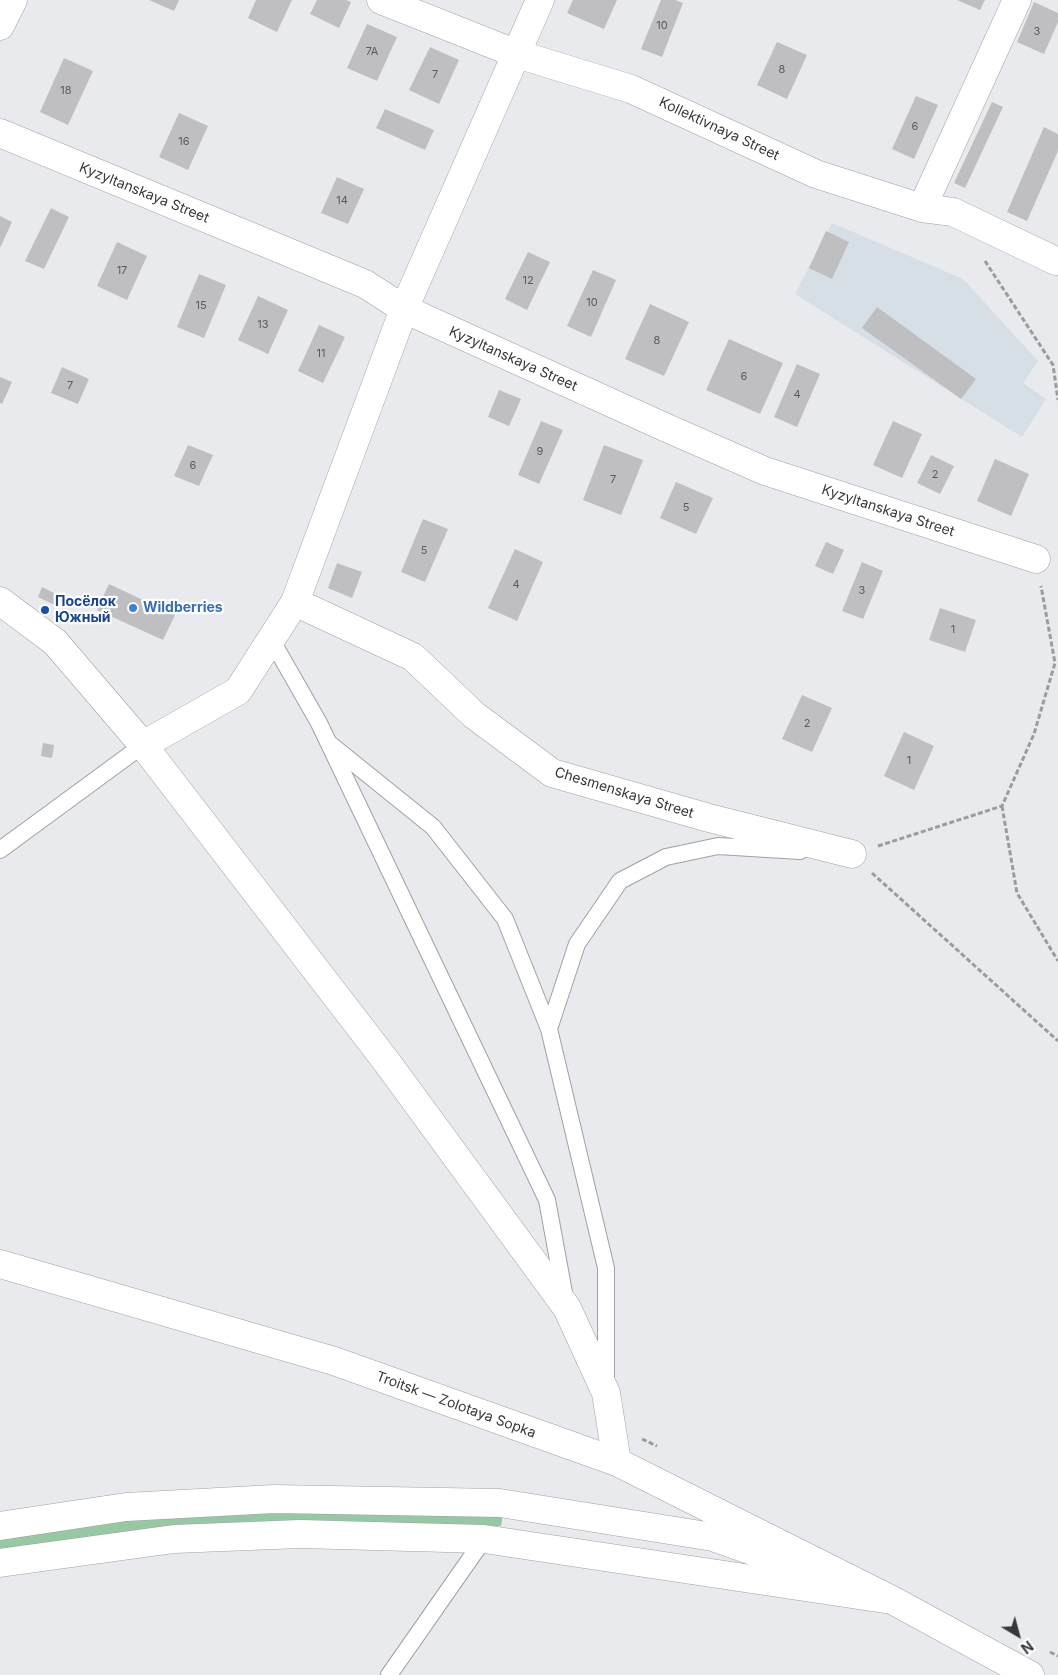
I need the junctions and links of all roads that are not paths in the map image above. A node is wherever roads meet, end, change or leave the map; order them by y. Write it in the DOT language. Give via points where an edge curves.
graph roads {
  1 [pos="12,0"];
  2 [pos="380,0"];
  3 [pos="540,0"];
  4 [pos="1017,0"];
  5 [pos="0,26"];
  6 [pos="517,54"];
  7 [pos="0,133"];
  8 [pos="922,208"];
  9 [pos="1056,261"];
  10 [pos="404,309"];
  11 [pos="1036,559"];
  12 [pos="0,601"];
  13 [pos="295,602"];
  14 [pos="272,639"];
  15 [pos="330,744"];
  16 [pos="143,745"];
  17 [pos="0,850"];
  18 [pos="852,854"];
  19 [pos="549,1029"];
  20 [pos="0,1264"];
  21 [pos="567,1308"];
  22 [pos="606,1393"];
  23 [pos="616,1462"];
  24 [pos="0,1526"];
  25 [pos="484,1539"];
  26 [pos="0,1563"];
  27 [pos="892,1600"];
  28 [pos="390,1675"];
  29 [pos="1030,1675"];
  1 -- 5 [label="street"];
  2 -- 6 [label="street, Kollektivnaya Street"];
  3 -- 6 [label="street"];
  4 -- 8 [label="street"];
  6 -- 8 [label="street, Kollektivnaya Street" via="631,89 816,174"];
  6 -- 10 [label="street"];
  7 -- 10 [label="street, Kyzyltanskaya Street" via="365,284"];
  8 -- 9 [label="street, Kollektivnaya Street" via="953,212"];
  10 -- 11 [label="street, Kyzyltanskaya Street" via="765,471"];
  10 -- 13 [label="street"];
  12 -- 16 [label="street" via="54,642"];
  13 -- 14 [label="street"];
  13 -- 18 [label="street, Chesmenskaya Street" via="413,657 474,715 552,773 708,818"];
  14 -- 15 [label="lane"];
  14 -- 16 [label="street" via="238,691"];
  15 -- 19 [label="lane" via="433,827 505,919"];
  15 -- 21 [label="lane" via="547,1200"];
  16 -- 17 [label="lane"];
  16 -- 21 [label="street" via="386,1061"];
  18 -- 19 [label="lane" via="718,846 666,857 620,881 577,944"];
  19 -- 22 [label="lane" via="606,1268"];
  20 -- 23 [label="street, Troitsk — Zolotaya Sopka" via="334,1361"];
  21 -- 22 [label="street"];
  22 -- 23 [label="street"];
  23 -- 27 [label="street, Troitsk — Zolotaya Sopka"];
  24 -- 27 [label="street" via="126,1507 274,1499 500,1503 713,1537"];
  25 -- 26 [label="street" via="300,1534 174,1538"];
  25 -- 27 [label="street"];
  25 -- 28 [label="lane"];
  27 -- 29 [label="street"];
}
